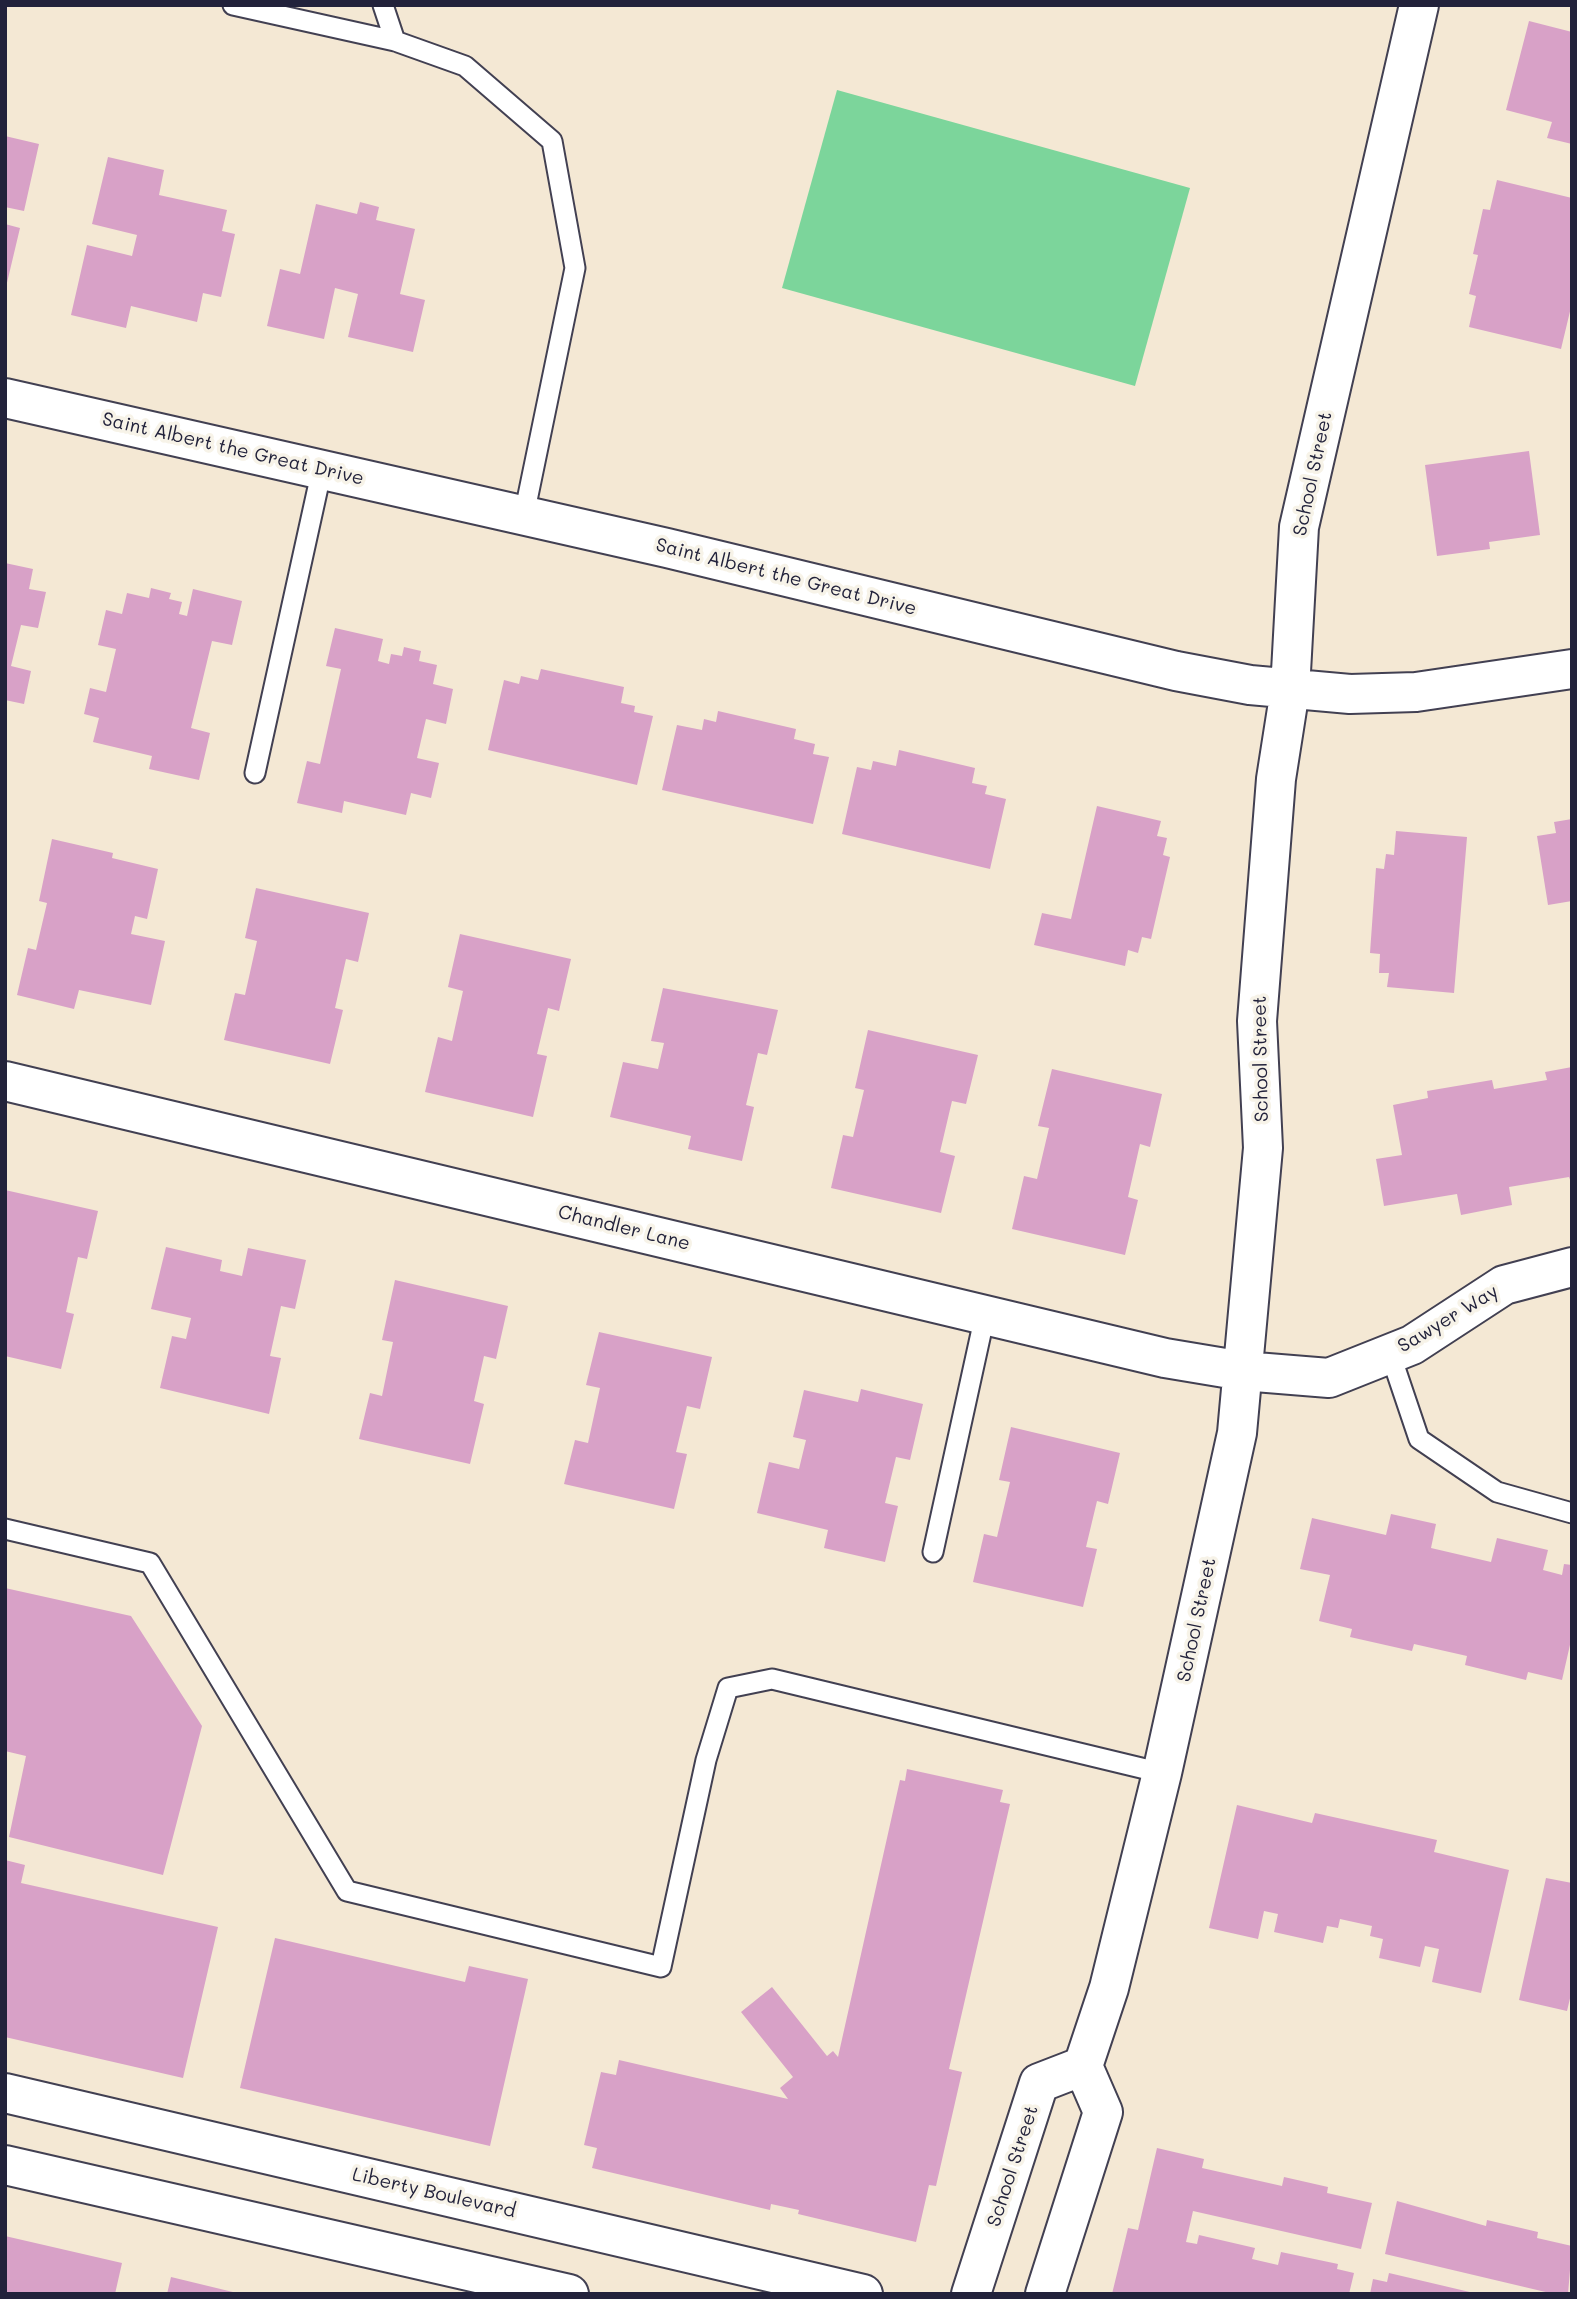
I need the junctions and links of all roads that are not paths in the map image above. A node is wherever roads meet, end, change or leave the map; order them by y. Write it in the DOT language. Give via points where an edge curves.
graph roads {
  1 [pos="233,5"];
  2 [pos="383,5"];
  3 [pos="1419,5"];
  4 [pos="395,41"];
  5 [pos="5,398"];
  6 [pos="322,468"];
  7 [pos="524,514"];
  8 [pos="1572,669"];
  9 [pos="1290,690"];
  10 [pos="255,773"];
  11 [pos="5,1081"];
  12 [pos="1572,1268"];
  13 [pos="985,1315"];
  14 [pos="1390,1353"];
  15 [pos="1243,1371"];
  16 [pos="1572,1513"];
  17 [pos="5,1529"];
  18 [pos="933,1552"];
  19 [pos="1163,1773"];
  20 [pos="1083,2066"];
  21 [pos="5,2093"];
  22 [pos="5,2165"];
  23 [pos="569,2294"];
  24 [pos="863,2294"];
  25 [pos="971,2294"];
  26 [pos="1045,2294"];
  1 -- 4 [label="lane"];
  2 -- 4 [label="lane"];
  3 -- 9 [label="street, School Street" via="1299,527"];
  4 -- 7 [label="lane" via="465,66 552,141 575,268"];
  5 -- 6 [label="street, Saint Albert the Great Drive"];
  6 -- 7 [label="street, Saint Albert the Great Drive"];
  6 -- 10 [label="lane"];
  7 -- 9 [label="street, Saint Albert the Great Drive" via="1176,671"];
  8 -- 9 [label="street, Saint Albert the Great Drive" via="1416,692"];
  9 -- 15 [label="street, School Street" via="1276,779 1256,1021 1263,1148"];
  11 -- 13 [label="street, Chandler Lane"];
  12 -- 14 [label="street, Sawyer Way" via="1504,1285 1412,1345"];
  13 -- 15 [label="street, Chandler Lane" via="1165,1358"];
  13 -- 18 [label="lane"];
  14 -- 15 [label="street, Sawyer Way" via="1329,1378"];
  14 -- 16 [label="lane" via="1419,1439 1497,1492"];
  15 -- 19 [label="street, School Street" via="1237,1433"];
  17 -- 19 [label="lane" via="150,1563 347,1891 661,1967 706,1760 728,1688 772,1679"];
  19 -- 20 [label="street, School Street" via="1109,1988"];
  20 -- 25 [label="street, School Street" via="1040,2083"];
  20 -- 26 [label="street" via="1103,2112"];
  21 -- 24 [label="street, Liberty Boulevard"];
  22 -- 23 [label="street"];
}
